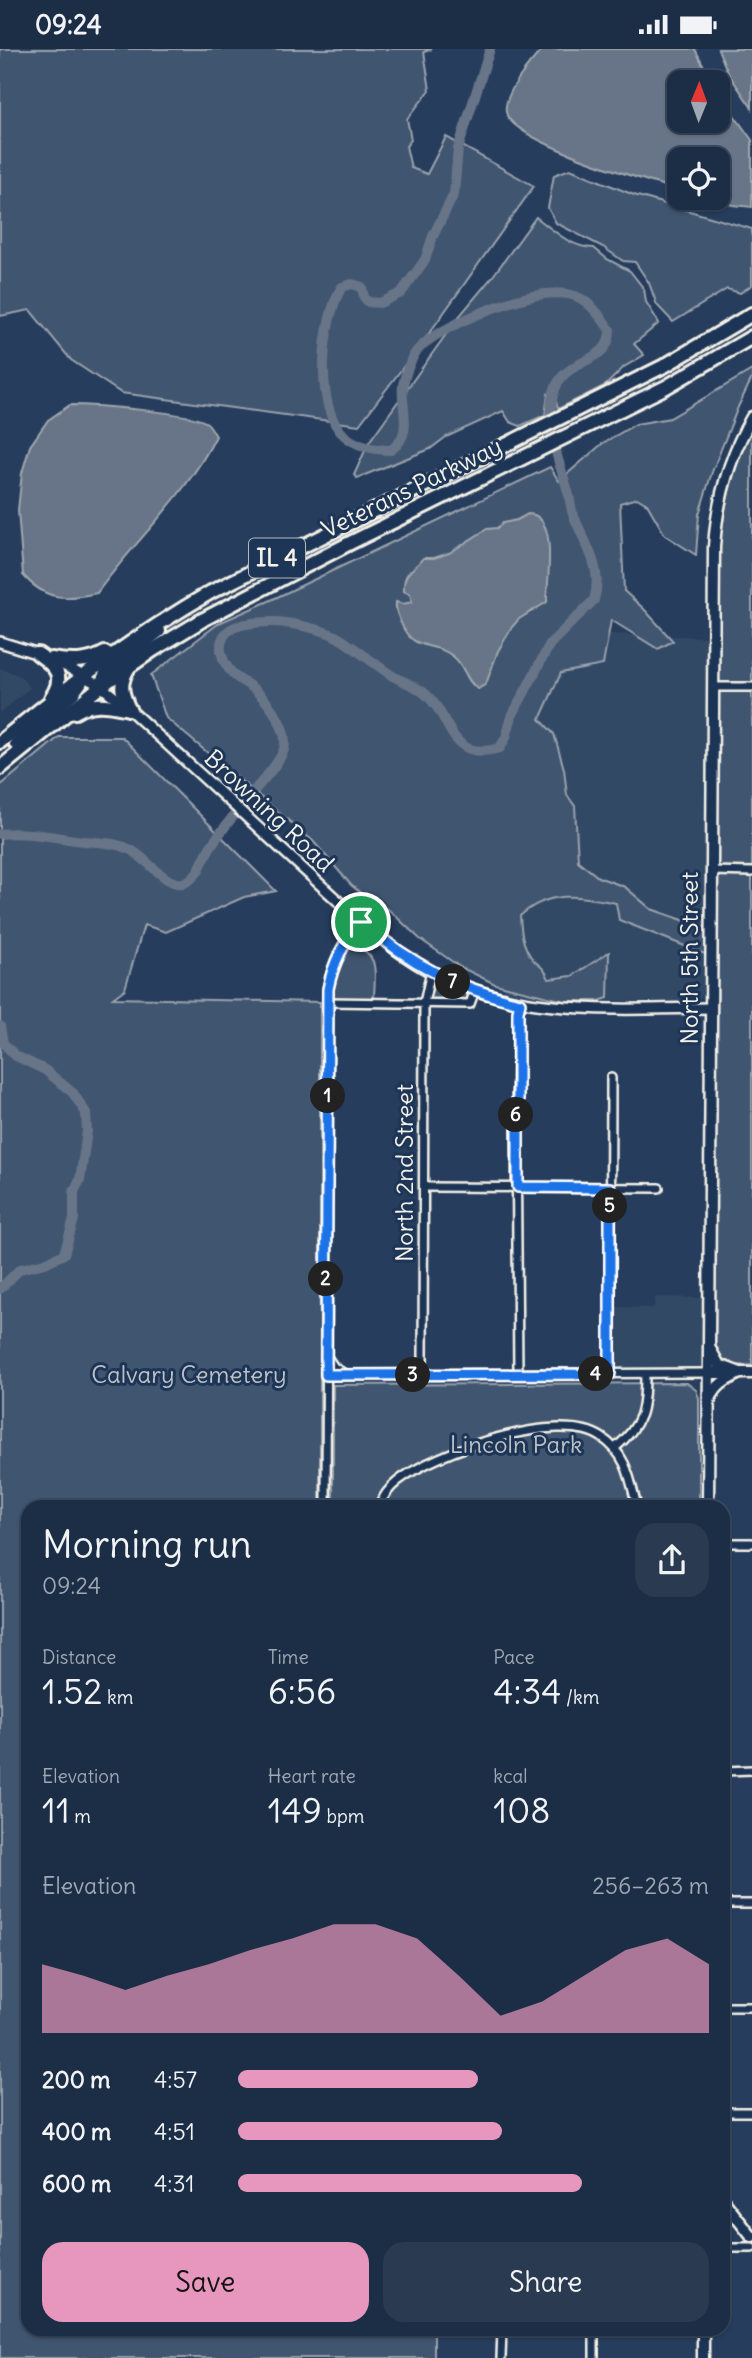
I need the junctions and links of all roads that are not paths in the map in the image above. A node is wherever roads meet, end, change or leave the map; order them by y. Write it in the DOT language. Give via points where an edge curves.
graph roads {
  1 [pos="752,314"];
  2 [pos="752,337"];
  3 [pos="752,417"];
  4 [pos="237,577"];
  5 [pos="162,621"];
  6 [pos="0,642"];
  7 [pos="38,653"];
  8 [pos="51,659"];
  9 [pos="131,665"];
  10 [pos="83,675"];
  11 [pos="101,686"];
  12 [pos="713,687"];
  13 [pos="752,687"];
  14 [pos="48,701"];
  15 [pos="129,709"];
  16 [pos="0,742"];
  17 [pos="27,745"];
  18 [pos="0,761"];
  19 [pos="0,768"];
  20 [pos="712,871"];
  21 [pos="752,872"];
  22 [pos="361,922"];
  23 [pos="430,971"];
  24 [pos="475,990"];
  25 [pos="328,1002"];
  26 [pos="424,1003"];
  27 [pos="520,1003"];
  28 [pos="711,1008"];
  29 [pos="611,1078"];
  30 [pos="424,1187"];
  31 [pos="518,1187"];
  32 [pos="610,1188"];
  33 [pos="659,1188"];
  34 [pos="709,1344"];
  35 [pos="326,1355"];
  36 [pos="709,1373"];
  37 [pos="740,1373"];
  38 [pos="752,1373"];
  39 [pos="518,1374"];
  40 [pos="610,1374"];
  41 [pos="645,1374"];
  42 [pos="326,1375"];
  43 [pos="347,1375"];
  44 [pos="423,1375"];
  45 [pos="709,1402"];
  46 [pos="615,1448"];
  47 [pos="326,1500"];
  48 [pos="383,1500"];
  49 [pos="635,1500"];
  50 [pos="708,1500"];
  51 [pos="730,1543"];
  52 [pos="752,1543"];
  53 [pos="752,1770"];
  54 [pos="730,1771"];
  55 [pos="730,1904"];
  56 [pos="752,1904"];
  57 [pos="730,2007"];
  58 [pos="752,2007"];
  59 [pos="730,2112"];
  60 [pos="752,2112"];
  61 [pos="730,2209"];
  62 [pos="730,2216"];
  63 [pos="740,2223"];
  64 [pos="752,2237"];
  65 [pos="730,2248"];
  66 [pos="752,2248"];
  67 [pos="502,2336"];
  68 [pos="594,2336"];
  69 [pos="703,2336"];
  70 [pos="501,2358"];
  71 [pos="594,2358"];
  72 [pos="702,2358"];
  1 -- 4 [label="highway, Veterans Parkway / IL 4" via="664,366"];
  2 -- 9 [label="highway, Veterans Parkway / IL 4" via="687,376 245,596"];
  3 -- 12 [label="main road, North 5th Street" via="732,460 717,514"];
  4 -- 5 [label="highway, Veterans Parkway / IL 4"];
  4 -- 11 [label="highway" via="114,666"];
  5 -- 8 [label="highway" via="149,623 95,658"];
  5 -- 10 [label="highway, Veterans Parkway / IL 4"];
  6 -- 7 [label="street, Browning Road"];
  7 -- 8 [label="street, Browning Road"];
  7 -- 14 [label="highway" via="55,667 58,676 57,688"];
  8 -- 10 [label="street, Browning Road"];
  9 -- 11 [label="highway, Veterans Parkway / IL 4"];
  9 -- 15 [label="highway" via="121,684"];
  10 -- 11 [label="street, Browning Road"];
  10 -- 14 [label="highway, Veterans Parkway / IL 4"];
  10 -- 18 [label="highway" via="73,693"];
  11 -- 15 [label="street, Browning Road"];
  11 -- 17 [label="highway, Veterans Parkway / IL 4"];
  12 -- 13 [label="street"];
  12 -- 20 [label="main road, North 5th Street"];
  14 -- 16 [label="highway, Veterans Parkway / IL 4"];
  15 -- 17 [label="highway" via="104,704 83,707 38,742"];
  15 -- 22 [label="street, Browning Road"];
  17 -- 19 [label="highway, Veterans Parkway / IL 4"];
  20 -- 21 [label="street"];
  20 -- 28 [label="main road, North 5th Street"];
  22 -- 23 [label="street, Browning Road"];
  22 -- 25 [label="street" via="334,966"];
  23 -- 24 [label="street, Browning Road"];
  23 -- 26 [label="street, North 2nd Street"];
  24 -- 26 [label="street" via="470,1003"];
  24 -- 27 [label="street, Browning Road"];
  25 -- 26 [label="street"];
  25 -- 35 [label="street"];
  26 -- 30 [label="street, North 2nd Street"];
  27 -- 28 [label="street, Browning Road"];
  27 -- 31 [label="street"];
  28 -- 34 [label="main road, North 5th Street"];
  29 -- 32 [label="street"];
  30 -- 31 [label="street"];
  30 -- 44 [label="street, North 2nd Street"];
  31 -- 32 [label="street"];
  31 -- 39 [label="street"];
  32 -- 33 [label="street"];
  32 -- 40 [label="street"];
  34 -- 36 [label="main road, North 5th Street"];
  34 -- 37 [label="main road" via="719,1365"];
  35 -- 42 [label="street"];
  35 -- 43 [label="street"];
  36 -- 37 [label="main road"];
  36 -- 41 [label="street"];
  36 -- 45 [label="main road, North 5th Street"];
  37 -- 38 [label="main road"];
  37 -- 45 [label="main road" via="715,1388"];
  39 -- 40 [label="street"];
  39 -- 44 [label="street"];
  40 -- 41 [label="street"];
  41 -- 46 [label="street" via="642,1413"];
  42 -- 43 [label="street"];
  42 -- 47 [label="street"];
  43 -- 44 [label="street"];
  45 -- 50 [label="main road, North 5th Street"];
  46 -- 48 [label="street" via="575,1427 513,1434 409,1473 390,1487"];
  46 -- 49 [label="street" via="625,1462"];
  51 -- 52 [label="street"];
  53 -- 54 [label="street"];
  55 -- 56 [label="street"];
  57 -- 58 [label="street"];
  59 -- 60 [label="street"];
  61 -- 63 [label="main road"];
  62 -- 63 [label="main road"];
  63 -- 64 [label="main road"];
  65 -- 66 [label="street"];
  67 -- 70 [label="street"];
  68 -- 71 [label="street"];
  69 -- 72 [label="main road"];
}
